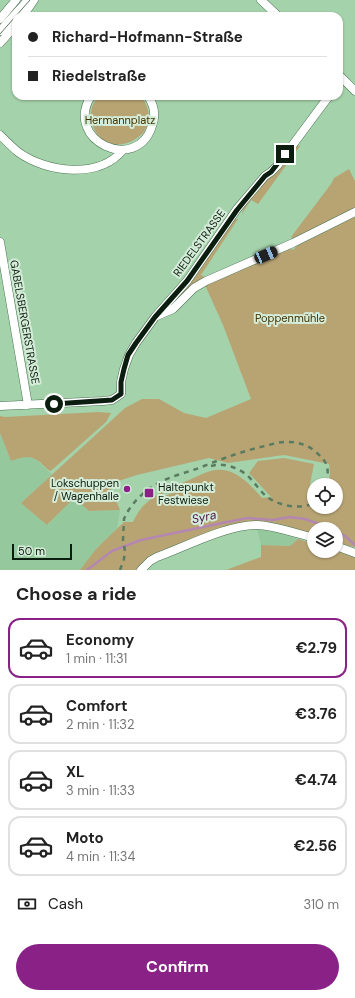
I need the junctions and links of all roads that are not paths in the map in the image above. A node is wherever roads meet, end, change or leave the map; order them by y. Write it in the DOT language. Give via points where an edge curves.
graph roads {
  1 [pos="16,0"];
  2 [pos="28,0"];
  3 [pos="34,0"];
  4 [pos="261,0"];
  5 [pos="17,12"];
  6 [pos="26,12"];
  7 [pos="274,12"];
  8 [pos="12,18"];
  9 [pos="0,19"];
  10 [pos="12,30"];
  11 [pos="0,31"];
  12 [pos="0,43"];
  13 [pos="343,81"];
  14 [pos="355,91"];
  15 [pos="90,100"];
  16 [pos="150,100"];
  17 [pos="326,100"];
  18 [pos="0,136"];
  19 [pos="124,150"];
  20 [pos="355,212"];
  21 [pos="0,242"];
  22 [pos="0,289"];
  23 [pos="8,292"];
  24 [pos="155,317"];
  25 [pos="28,405"];
  26 [pos="0,406"];
  27 [pos="307,536"];
  28 [pos="343,549"];
  29 [pos="355,553"];
  30 [pos="141,570"];
  1 -- 9 [label="street"];
  2 -- 5 [label="street"];
  3 -- 6 [label="street"];
  4 -- 7 [label="street"];
  8 -- 11 [label="street"];
  10 -- 12 [label="street"];
  13 -- 14 [label="street"];
  15 -- 19 [label="street" via="85,112 87,126 93,138 104,146"];
  16 -- 19 [label="street" via="154,112 150,131 142,142"];
  17 -- 24 [label="street, RIEDELSTRASSE" via="277,166 265,176 237,210 187,281"];
  18 -- 19 [label="street" via="19,153 29,158 49,166 70,169 104,165"];
  20 -- 24 [label="street" via="293,243 206,280 173,309"];
  21 -- 23 [label="street, GABELSBERGERSTRASSE"];
  22 -- 23 [label="street"];
  23 -- 25 [label="street, GABELSBERGERSTRASSE"];
  24 -- 25 [label="street, RIEDELSTRASSE" via="128,355 121,382 121,394 112,400"];
  25 -- 26 [label="street"];
  27 -- 30 [label="street" via="257,525 242,527 157,558"];
  28 -- 29 [label="street"];
}
